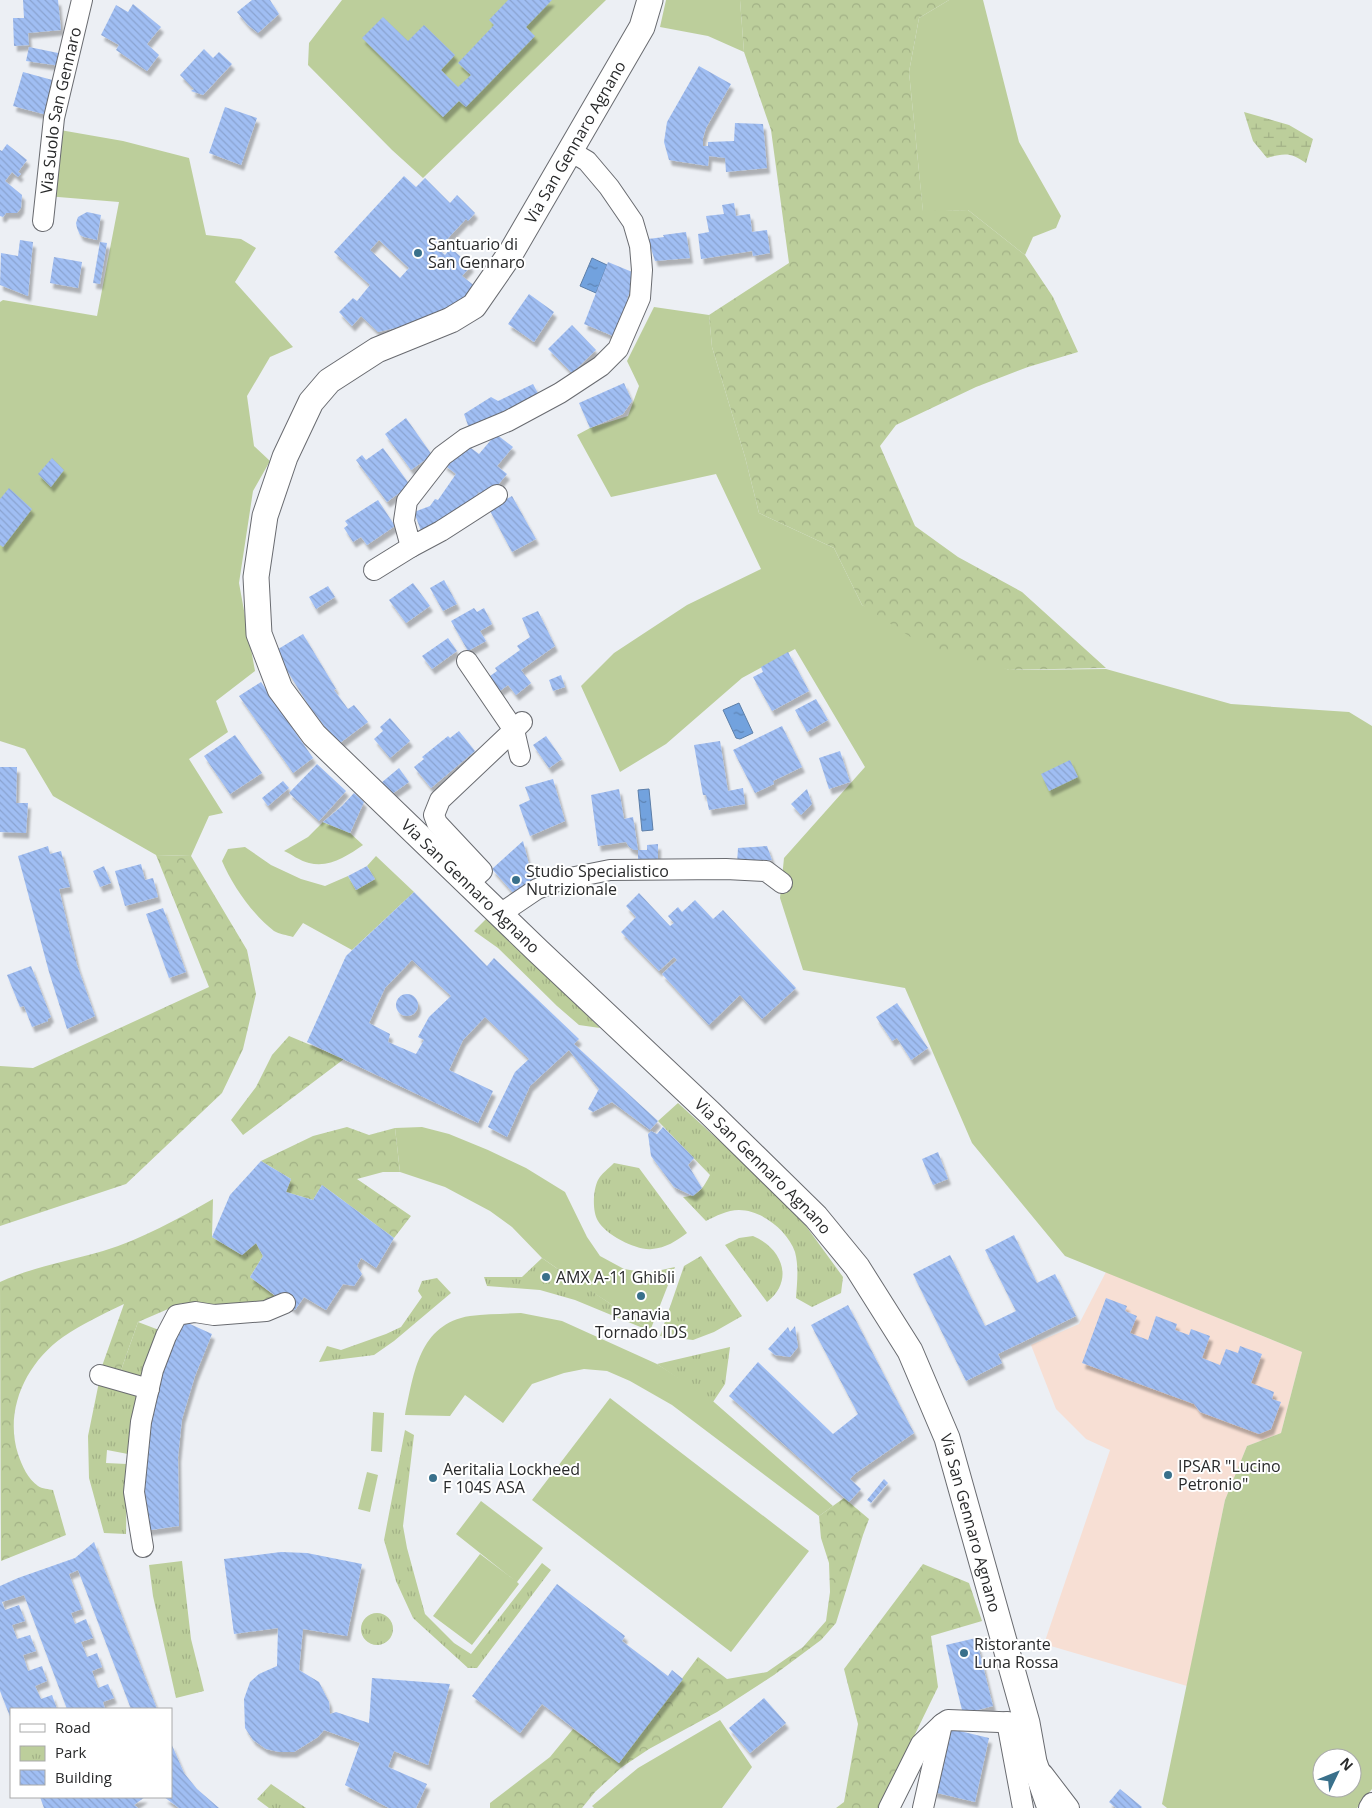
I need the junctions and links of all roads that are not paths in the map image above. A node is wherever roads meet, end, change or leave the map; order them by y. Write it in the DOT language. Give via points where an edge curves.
graph roads {
  1 [pos="82,0"];
  2 [pos="650,0"];
  3 [pos="570,151"];
  4 [pos="43,221"];
  5 [pos="497,495"];
  6 [pos="411,547"];
  7 [pos="374,570"];
  8 [pos="466,661"];
  9 [pos="519,726"];
  10 [pos="520,756"];
  11 [pos="469,883"];
  12 [pos="782,883"];
  13 [pos="500,914"];
  14 [pos="285,1303"];
  15 [pos="100,1375"];
  16 [pos="149,1389"];
  17 [pos="142,1547"];
  18 [pos="1017,1722"];
  19 [pos="942,1724"];
  20 [pos="1034,1762"];
  21 [pos="1372,1803"];
  22 [pos="889,1808"];
  23 [pos="923,1808"];
  24 [pos="1023,1808"];
  25 [pos="1050,1808"];
  26 [pos="1068,1808"];
  27 [pos="1370,1808"];
  1 -- 4 [label="street, Via Suolo San Gennaro" via="54,118"];
  2 -- 3 [label="main road, Via San Gennaro Agnano" via="642,27"];
  3 -- 6 [label="street" via="587,162 633,222 640,246 640,298 618,349 601,366 508,421 465,439 442,456 407,501 404,521"];
  3 -- 11 [label="main road, Via San Gennaro Agnano" via="512,251 474,306 451,320 377,350 329,381 311,402 285,457 265,516 256,577 259,634 280,689 314,735"];
  5 -- 6 [label="street"];
  6 -- 7 [label="street"];
  8 -- 9 [label="street"];
  9 -- 10 [label="street"];
  9 -- 11 [label="street" via="440,800 434,815 437,823 482,871"];
  11 -- 13 [label="main road, Via San Gennaro Agnano"];
  12 -- 13 [label="street" via="766,871 610,870 560,880 537,889"];
  13 -- 18 [label="main road, Via San Gennaro Agnano" via="816,1217 857,1266 910,1351 947,1438"];
  14 -- 16 [label="street" via="266,1311 177,1315 153,1370"];
  15 -- 16 [label="street"];
  16 -- 17 [label="street" via="141,1422 134,1492"];
  18 -- 19 [label="street" via="948,1720"];
  18 -- 20 [label="main road, Via San Gennaro Agnano"];
  18 -- 24 [label="street"];
  19 -- 22 [label="street" via="921,1744"];
  19 -- 23 [label="street"];
  20 -- 25 [label="main road, Via San Gennaro Agnano"];
  20 -- 26 [label="street"];
  21 -- 27 [label="street"];
}
